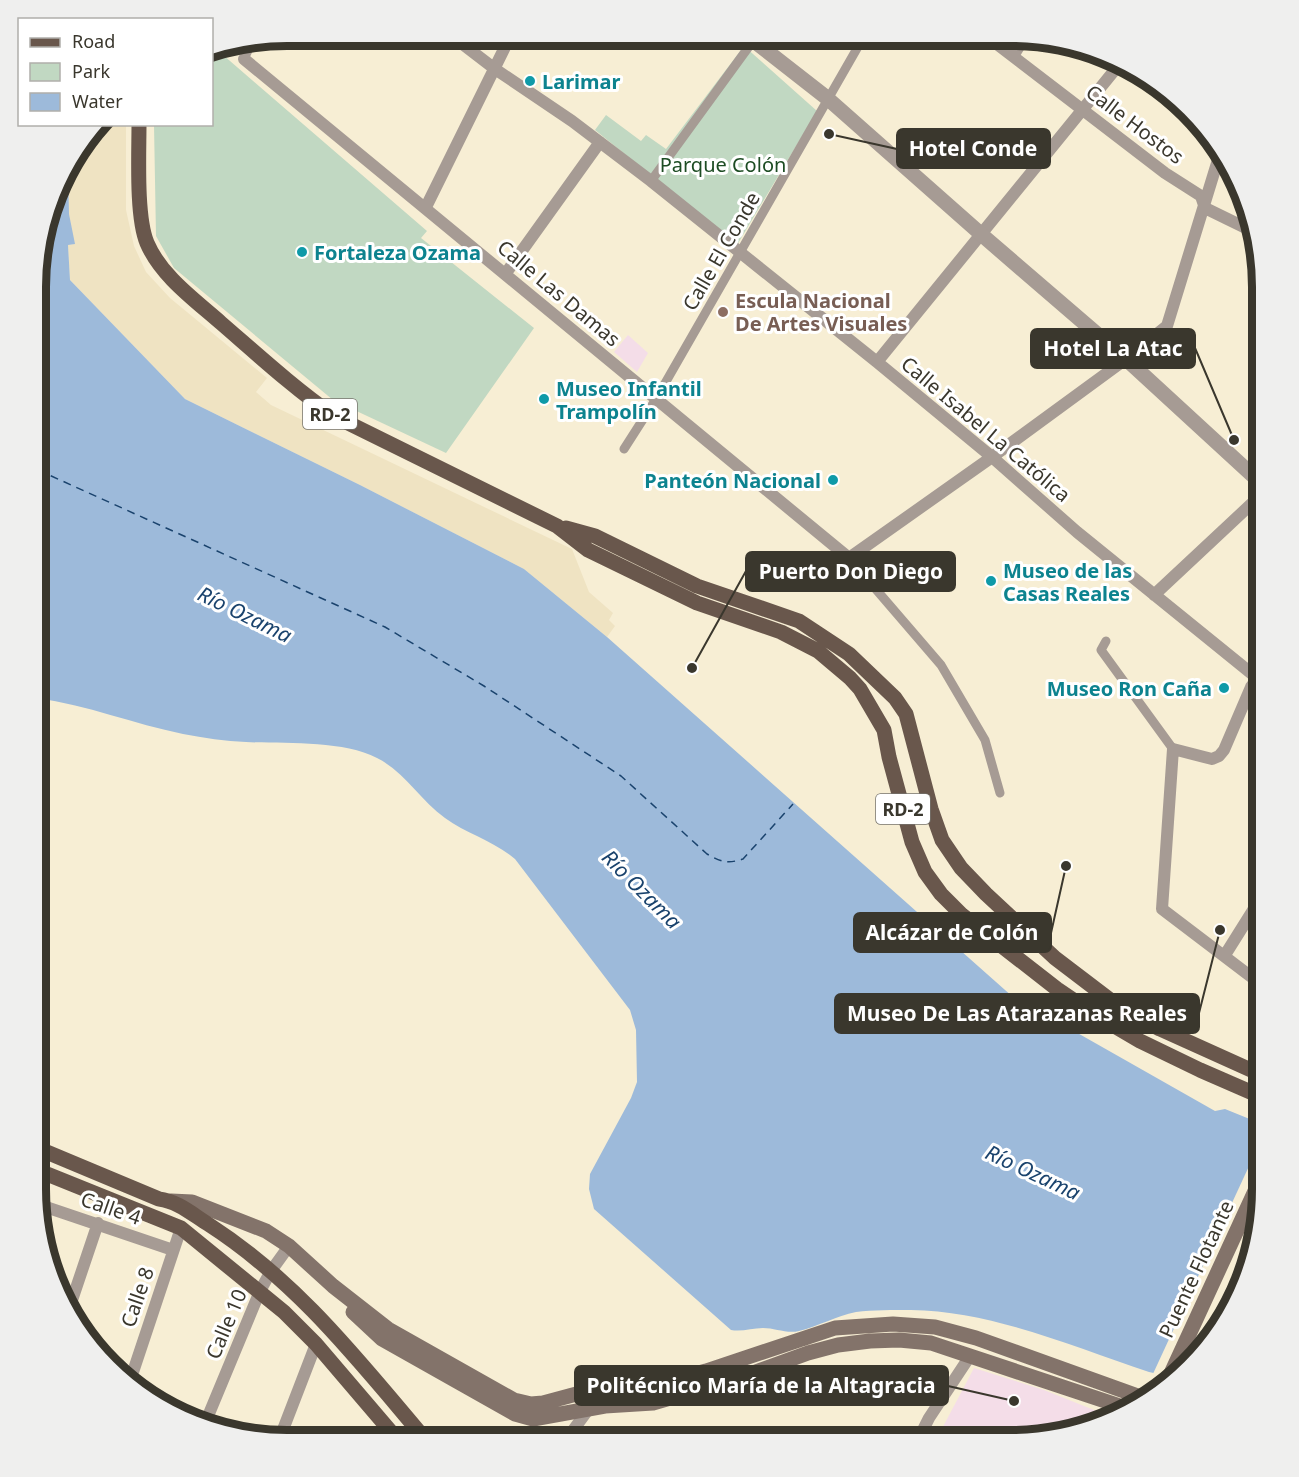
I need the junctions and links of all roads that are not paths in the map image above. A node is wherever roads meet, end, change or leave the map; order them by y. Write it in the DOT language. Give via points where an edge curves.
graph roads {
  1 [pos="465,46"];
  2 [pos="506,46"];
  3 [pos="746,46"];
  4 [pos="760,46"];
  5 [pos="858,46"];
  6 [pos="1000,46"];
  7 [pos="1019,46"];
  8 [pos="248,50"];
  9 [pos="1013,56"];
  10 [pos="243,59"];
  11 [pos="495,69"];
  12 [pos="1115,70"];
  13 [pos="827,98"];
  14 [pos="1084,109"];
  15 [pos="139,126"];
  16 [pos="600,142"];
  17 [pos="1217,162"];
  18 [pos="651,181"];
  19 [pos="1203,205"];
  20 [pos="426,207"];
  21 [pos="1245,227"];
  22 [pos="982,236"];
  23 [pos="741,253"];
  24 [pos="506,273"];
  25 [pos="1126,359"];
  26 [pos="877,362"];
  27 [pos="656,399"];
  28 [pos="624,449"];
  29 [pos="992,456"];
  30 [pos="1252,474"];
  31 [pos="1252,504"];
  32 [pos="557,526"];
  33 [pos="849,558"];
  34 [pos="1154,596"];
  35 [pos="1106,641"];
  36 [pos="1252,670"];
  37 [pos="1252,695"];
  38 [pos="1173,749"];
  39 [pos="1000,793"];
  40 [pos="1252,913"];
  41 [pos="1225,955"];
  42 [pos="1252,976"];
  43 [pos="1252,1070"];
  44 [pos="1252,1092"];
  45 [pos="46,1152"];
  46 [pos="46,1174"];
  47 [pos="1252,1200"];
  48 [pos="171,1201"];
  49 [pos="47,1207"];
  50 [pos="98,1223"];
  51 [pos="181,1228"];
  52 [pos="289,1246"];
  53 [pos="174,1250"];
  54 [pos="271,1271"];
  55 [pos="333,1286"];
  56 [pos="260,1292"];
  57 [pos="72,1299"];
  58 [pos="316,1344"];
  59 [pos="970,1356"];
  60 [pos="1174,1367"];
  61 [pos="132,1374"];
  62 [pos="1136,1395"];
  63 [pos="1119,1406"];
  64 [pos="588,1410"];
  65 [pos="208,1417"];
  66 [pos="283,1430"];
  67 [pos="389,1430"];
  68 [pos="418,1430"];
  69 [pos="573,1430"];
  70 [pos="923,1430"];
  1 -- 11 [label="street, Calle Isabel La Católica"];
  2 -- 11 [label="street"];
  3 -- 18 [label="street"];
  4 -- 13 [label="street"];
  5 -- 13 [label="street, Calle El Conde"];
  6 -- 9 [label="street, Calle Hostos"];
  7 -- 9 [label="street"];
  8 -- 10 [label="street"];
  9 -- 14 [label="street, Calle Hostos"];
  10 -- 20 [label="street, Calle Las Damas"];
  11 -- 16 [label="street, Calle Isabel La Católica"];
  11 -- 20 [label="street"];
  12 -- 14 [label="street"];
  13 -- 22 [label="street"];
  13 -- 23 [label="street, Calle El Conde"];
  14 -- 19 [label="street, Calle Hostos" via="1165,173 1201,196"];
  14 -- 22 [label="street"];
  15 -- 32 [label="main road, RD-2" via="140,206 146,242 178,285 326,411"];
  16 -- 18 [label="street, Calle Isabel La Católica"];
  16 -- 24 [label="street"];
  17 -- 19 [label="street"];
  18 -- 23 [label="street, Calle Isabel La Católica"];
  19 -- 21 [label="street, Calle Hostos"];
  19 -- 25 [label="street" via="1167,326"];
  20 -- 24 [label="street, Calle Las Damas"];
  22 -- 25 [label="street"];
  22 -- 26 [label="street"];
  23 -- 26 [label="street, Calle Isabel La Católica"];
  23 -- 27 [label="street, Calle El Conde"];
  24 -- 27 [label="street, Calle Las Damas"];
  25 -- 29 [label="street"];
  25 -- 30 [label="street"];
  26 -- 29 [label="street, Calle Isabel La Católica"];
  27 -- 28 [label="street, Calle El Conde"];
  27 -- 33 [label="street, Calle Las Damas"];
  29 -- 33 [label="street"];
  29 -- 34 [label="street, Calle Isabel La Católica"];
  31 -- 34 [label="street"];
  32 -- 43 [label="main road, RD-2" via="595,536 697,586 799,621 849,654 895,698 906,714 942,840 986,894 1055,958 1122,1009"];
  32 -- 44 [label="main road, RD-2" via="588,550 697,603 781,632 818,651 860,689 884,730 912,842 925,872 941,894 970,921 1094,1014 1150,1046"];
  33 -- 39 [label="street" via="941,665 985,740"];
  34 -- 36 [label="street, Calle Isabel La Católica"];
  35 -- 38 [label="street" via="1101,650"];
  37 -- 38 [label="street" via="1219,756 1212,759"];
  38 -- 41 [label="street" via="1162,909"];
  40 -- 41 [label="street"];
  41 -- 42 [label="street"];
  45 -- 48 [label="main road"];
  46 -- 51 [label="main road"];
  47 -- 60 [label="main road, Puente Flotante"];
  48 -- 52 [label="main road" via="192,1202 219,1211 266,1231"];
  48 -- 54 [label="main road"];
  49 -- 50 [label="street, Calle 4"];
  50 -- 53 [label="street, Calle 4"];
  50 -- 57 [label="street"];
  51 -- 53 [label="street, Calle 8"];
  51 -- 56 [label="main road"];
  52 -- 54 [label="street, Calle 10"];
  52 -- 55 [label="main road"];
  53 -- 61 [label="street, Calle 8"];
  54 -- 56 [label="street, Calle 10"];
  54 -- 68 [label="main road" via="331,1328"];
  55 -- 62 [label="main road" via="388,1329 514,1400 531,1404 595,1389 669,1381 834,1328 893,1324 935,1327 976,1338"];
  55 -- 64 [label="main road" via="344,1304 382,1339 514,1414 532,1419"];
  56 -- 58 [label="main road"];
  56 -- 65 [label="street, Calle 10"];
  58 -- 66 [label="street"];
  58 -- 67 [label="main road"];
  59 -- 63 [label="main road"];
  59 -- 64 [label="main road" via="931,1343 860,1342 808,1353 670,1399"];
  59 -- 70 [label="street"];
  64 -- 69 [label="street"];
}
